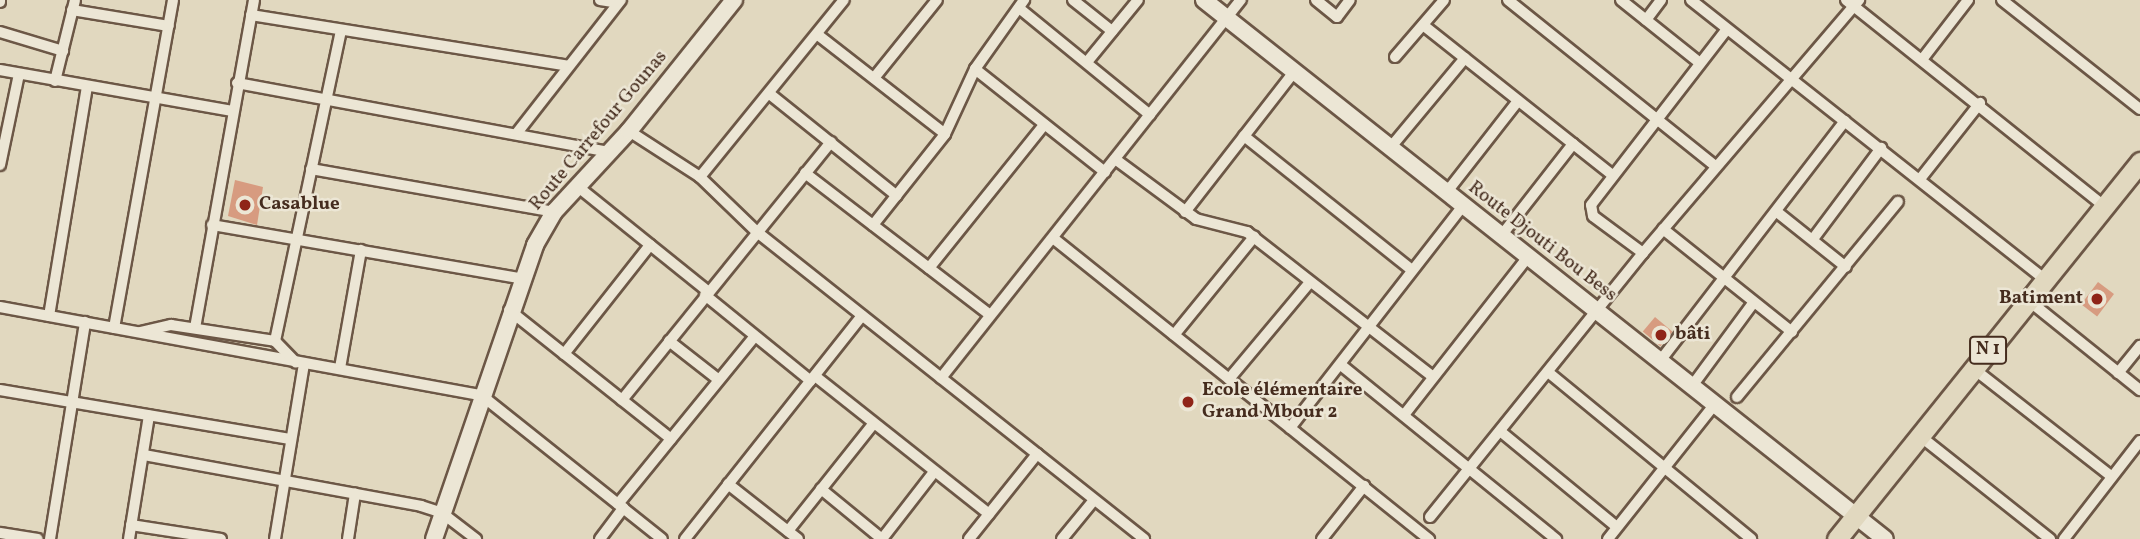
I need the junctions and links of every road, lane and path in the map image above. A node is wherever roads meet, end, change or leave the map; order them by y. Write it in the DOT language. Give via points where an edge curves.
graph roads {
  1 [pos="173,0"];
  2 [pos="254,0"];
  3 [pos="600,0"];
  4 [pos="734,0"];
  5 [pos="844,0"];
  6 [pos="937,0"];
  7 [pos="1073,0"];
  8 [pos="1138,0"];
  9 [pos="1204,0"];
  10 [pos="1241,0"];
  11 [pos="1316,0"];
  12 [pos="1350,0"];
  13 [pos="1444,0"];
  14 [pos="1508,0"];
  15 [pos="1621,0"];
  16 [pos="1661,0"];
  17 [pos="1691,0"];
  18 [pos="1968,0"];
  19 [pos="2002,0"];
  20 [pos="620,2"];
  21 [pos="1853,2"];
  22 [pos="1022,4"];
  23 [pos="74,5"];
  24 [pos="251,15"];
  25 [pos="1227,18"];
  26 [pos="1646,20"];
  27 [pos="1423,25"];
  28 [pos="169,26"];
  29 [pos="1727,29"];
  30 [pos="341,30"];
  31 [pos="1112,31"];
  32 [pos="0,32"];
  33 [pos="818,35"];
  34 [pos="63,51"];
  35 [pos="1395,57"];
  36 [pos="1924,57"];
  37 [pos="1465,58"];
  38 [pos="1087,62"];
  39 [pos="1700,63"];
  40 [pos="568,66"];
  41 [pos="975,69"];
  42 [pos="0,70"];
  43 [pos="1294,72"];
  44 [pos="19,74"];
  45 [pos="1791,77"];
  46 [pos="874,78"];
  47 [pos="55,80"];
  48 [pos="237,83"];
  49 [pos="87,86"];
  50 [pos="771,95"];
  51 [pos="157,97"];
  52 [pos="326,98"];
  53 [pos="1518,101"];
  54 [pos="1980,103"];
  55 [pos="2140,109"];
  56 [pos="232,111"];
  57 [pos="1150,115"];
  58 [pos="1657,118"];
  59 [pos="1845,121"];
  60 [pos="1044,125"];
  61 [pos="629,131"];
  62 [pos="517,133"];
  63 [pos="945,134"];
  64 [pos="1244,136"];
  65 [pos="831,142"];
  66 [pos="2,144"];
  67 [pos="1573,144"];
  68 [pos="1390,148"];
  69 [pos="1881,148"];
  70 [pos="609,152"];
  71 [pos="1115,159"];
  72 [pos="2140,162"];
  73 [pos="0,165"];
  74 [pos="1715,166"];
  75 [pos="312,169"];
  76 [pos="1105,172"];
  77 [pos="805,173"];
  78 [pos="1612,175"];
  79 [pos="700,177"];
  80 [pos="1920,179"];
  81 [pos="578,186"];
  82 [pos="1446,193"];
  83 [pos="897,196"];
  84 [pos="1898,202"];
  85 [pos="1463,206"];
  86 [pos="2104,206"];
  87 [pos="555,212"];
  88 [pos="1185,212"];
  89 [pos="1777,212"];
  90 [pos="212,225"];
  91 [pos="873,225"];
  92 [pos="1662,229"];
  93 [pos="757,232"];
  94 [pos="1501,236"];
  95 [pos="1254,237"];
  96 [pos="297,238"];
  97 [pos="1053,238"];
  98 [pos="1813,239"];
  99 [pos="650,245"];
  100 [pos="360,250"];
  101 [pos="1643,253"];
  102 [pos="1528,257"];
  103 [pos="1846,267"];
  104 [pos="929,268"];
  105 [pos="1412,270"];
  106 [pos="519,278"];
  107 [pos="1724,279"];
  108 [pos="2045,280"];
  109 [pos="1310,282"];
  110 [pos="707,294"];
  111 [pos="2028,300"];
  112 [pos="1754,302"];
  113 [pos="0,307"];
  114 [pos="508,310"];
  115 [pos="1597,312"];
  116 [pos="990,315"];
  117 [pos="50,316"];
  118 [pos="862,316"];
  119 [pos="85,322"];
  120 [pos="114,328"];
  121 [pos="195,328"];
  122 [pos="1368,329"];
  123 [pos="137,332"];
  124 [pos="1792,332"];
  125 [pos="231,335"];
  126 [pos="1174,335"];
  127 [pos="754,337"];
  128 [pos="275,341"];
  129 [pos="669,341"];
  130 [pos="2140,346"];
  131 [pos="229,351"];
  132 [pos="564,354"];
  133 [pos="1660,361"];
  134 [pos="300,364"];
  135 [pos="1341,365"];
  136 [pos="340,368"];
  137 [pos="1974,369"];
  138 [pos="1548,372"];
  139 [pos="2118,373"];
  140 [pos="1433,377"];
  141 [pos="813,378"];
  142 [pos="941,378"];
  143 [pos="1229,379"];
  144 [pos="719,380"];
  145 [pos="1692,386"];
  146 [pos="0,390"];
  147 [pos="2140,390"];
  148 [pos="481,395"];
  149 [pos="1737,397"];
  150 [pos="622,400"];
  151 [pos="74,403"];
  152 [pos="1715,404"];
  153 [pos="1404,415"];
  154 [pos="149,416"];
  155 [pos="873,424"];
  156 [pos="1290,428"];
  157 [pos="1500,431"];
  158 [pos="1920,436"];
  159 [pos="290,439"];
  160 [pos="671,439"];
  161 [pos="2140,440"];
  162 [pos="1037,454"];
  163 [pos="144,455"];
  164 [pos="1664,468"];
  165 [pos="1469,469"];
  166 [pos="934,472"];
  167 [pos="2111,477"];
  168 [pos="285,481"];
  169 [pos="728,484"];
  170 [pos="1364,486"];
  171 [pos="821,489"];
  172 [pos="355,494"];
  173 [pos="1094,499"];
  174 [pos="621,506"];
  175 [pos="442,513"];
  176 [pos="989,514"];
  177 [pos="1856,516"];
  178 [pos="1430,517"];
  179 [pos="131,525"];
  180 [pos="1618,527"];
  181 [pos="789,531"];
  182 [pos="0,533"];
  183 [pos="203,538"];
  184 [pos="38,539"];
  185 [pos="50,539"];
  186 [pos="129,539"];
  187 [pos="221,539"];
  188 [pos="275,539"];
  189 [pos="348,539"];
  190 [pos="434,539"];
  191 [pos="475,539"];
  192 [pos="600,539"];
  193 [pos="662,539"];
  194 [pos="685,539"];
  195 [pos="798,539"];
  196 [pos="882,539"];
  197 [pos="970,539"];
  198 [pos="1062,539"];
  199 [pos="1144,539"];
  200 [pos="1322,539"];
  201 [pos="1429,539"];
  202 [pos="1556,539"];
  203 [pos="1608,539"];
  204 [pos="1751,539"];
  205 [pos="1837,539"];
  206 [pos="1885,539"];
  207 [pos="2050,539"];
  208 [pos="2064,539"];
  1 -- 28 [label="street"];
  2 -- 24 [label="street"];
  3 -- 20 [label="street"];
  4 -- 61 [label="main road, Route Carrefour Gounas"];
  5 -- 33 [label="street"];
  6 -- 46 [label="street"];
  7 -- 31 [label="street"];
  8 -- 31 [label="street"];
  9 -- 25 [label="main road, Route Djouti Bou Bess"];
  10 -- 25 [label="street"];
  11 -- 12 [label="street" via="1337,17"];
  13 -- 27 [label="street"];
  14 -- 58 [label="street"];
  15 -- 26 [label="street"];
  16 -- 26 [label="street"];
  17 -- 29 [label="street"];
  18 -- 36 [label="street"];
  19 -- 55 [label="street"];
  20 -- 40 [label="street"];
  21 -- 36 [label="street"];
  21 -- 45 [label="street"];
  22 -- 38 [label="street"];
  22 -- 41 [label="street"];
  23 -- 28 [label="street"];
  23 -- 34 [label="street"];
  24 -- 30 [label="street"];
  24 -- 48 [label="street"];
  25 -- 43 [label="main road, Route Djouti Bou Bess"];
  25 -- 57 [label="street"];
  26 -- 39 [label="street"];
  27 -- 35 [label="street"];
  27 -- 37 [label="street"];
  28 -- 51 [label="street"];
  29 -- 39 [label="street"];
  29 -- 45 [label="street"];
  30 -- 40 [label="street"];
  30 -- 52 [label="street"];
  31 -- 38 [label="street"];
  32 -- 34 [label="street"];
  33 -- 46 [label="street"];
  33 -- 50 [label="street"];
  34 -- 47 [label="street"];
  36 -- 54 [label="street"];
  37 -- 53 [label="street"];
  37 -- 68 [label="street"];
  38 -- 57 [label="street"];
  39 -- 58 [label="street"];
  40 -- 62 [label="street"];
  41 -- 60 [label="street"];
  41 -- 63 [label="street"];
  42 -- 44 [label="street"];
  43 -- 64 [label="street"];
  43 -- 68 [label="main road, Route Djouti Bou Bess"];
  44 -- 47 [label="street"];
  44 -- 66 [label="street"];
  45 -- 59 [label="street"];
  45 -- 74 [label="street"];
  46 -- 63 [label="street"];
  47 -- 49 [label="street"];
  48 -- 52 [label="street"];
  48 -- 56 [label="street"];
  49 -- 51 [label="street"];
  49 -- 117 [label="street"];
  50 -- 65 [label="street"];
  50 -- 79 [label="street"];
  51 -- 56 [label="street"];
  51 -- 120 [label="street"];
  52 -- 62 [label="street"];
  52 -- 75 [label="street"];
  53 -- 67 [label="street"];
  53 -- 82 [label="street"];
  54 -- 80 [label="street"];
  54 -- 86 [label="street"];
  56 -- 90 [label="street"];
  57 -- 71 [label="street"];
  58 -- 74 [label="street"];
  58 -- 78 [label="street"];
  59 -- 69 [label="street"];
  59 -- 89 [label="street"];
  60 -- 76 [label="street"];
  60 -- 104 [label="street"];
  61 -- 70 [label="main road, Route Carrefour Gounas"];
  61 -- 79 [label="street"];
  62 -- 70 [label="street"];
  63 -- 83 [label="street"];
  64 -- 88 [label="street"];
  64 -- 105 [label="street"];
  65 -- 77 [label="street"];
  65 -- 83 [label="street"];
  66 -- 73 [label="street"];
  67 -- 78 [label="street"];
  67 -- 94 [label="street"];
  68 -- 82 [label="main road, Route Djouti Bou Bess"];
  69 -- 80 [label="street"];
  69 -- 98 [label="street"];
  70 -- 81 [label="main road, Route Carrefour Gounas"];
  71 -- 76 [label="street"];
  71 -- 88 [label="street"];
  72 -- 86 [label="highway, N 1"];
  74 -- 92 [label="street"];
  75 -- 87 [label="street"];
  75 -- 96 [label="street"];
  76 -- 97 [label="street"];
  77 -- 91 [label="street"];
  77 -- 93 [label="street"];
  78 -- 101 [label="street" via="1590,211"];
  79 -- 93 [label="street"];
  80 -- 108 [label="street"];
  81 -- 87 [label="main road, Route Carrefour Gounas"];
  81 -- 99 [label="street"];
  82 -- 85 [label="main road, Route Djouti Bou Bess"];
  83 -- 91 [label="street"];
  84 -- 103 [label="street"];
  85 -- 94 [label="main road, Route Djouti Bou Bess"];
  85 -- 105 [label="street"];
  86 -- 108 [label="highway, N 1"];
  87 -- 106 [label="main road, Route Carrefour Gounas"];
  88 -- 95 [label="street"];
  89 -- 98 [label="street"];
  89 -- 107 [label="street"];
  90 -- 96 [label="street"];
  90 -- 121 [label="street"];
  91 -- 104 [label="street"];
  92 -- 101 [label="street"];
  92 -- 107 [label="street"];
  93 -- 110 [label="street"];
  93 -- 118 [label="street"];
  94 -- 102 [label="main road, Route Djouti Bou Bess"];
  95 -- 109 [label="street"];
  95 -- 126 [label="street"];
  96 -- 100 [label="street"];
  96 -- 128 [label="street"];
  97 -- 116 [label="street"];
  97 -- 126 [label="street"];
  98 -- 103 [label="street"];
  99 -- 110 [label="street"];
  99 -- 132 [label="street"];
  100 -- 106 [label="street"];
  100 -- 136 [label="street"];
  101 -- 115 [label="street"];
  102 -- 115 [label="main road, Route Djouti Bou Bess"];
  102 -- 140 [label="street"];
  103 -- 124 [label="street"];
  104 -- 116 [label="street"];
  105 -- 122 [label="street"];
  106 -- 114 [label="main road, Route Carrefour Gounas"];
  107 -- 112 [label="street"];
  107 -- 133 [label="street"];
  108 -- 111 [label="highway, N 1"];
  109 -- 122 [label="street"];
  109 -- 143 [label="street"];
  110 -- 127 [label="street"];
  110 -- 129 [label="street"];
  111 -- 137 [label="highway, N 1"];
  111 -- 139 [label="street"];
  112 -- 124 [label="street"];
  112 -- 145 [label="street"];
  113 -- 117 [label="street"];
  114 -- 132 [label="street"];
  114 -- 148 [label="main road, Route Carrefour Gounas"];
  115 -- 133 [label="main road, Route Djouti Bou Bess"];
  115 -- 138 [label="street"];
  116 -- 142 [label="street"];
  117 -- 119 [label="street"];
  118 -- 141 [label="street"];
  118 -- 142 [label="street"];
  119 -- 120 [label="street"];
  119 -- 151 [label="street"];
  120 -- 123 [label="street"];
  121 -- 123 [label="street" via="166,325"];
  121 -- 125 [label="street"];
  122 -- 135 [label="street"];
  122 -- 140 [label="street"];
  123 -- 131 [label="street"];
  124 -- 149 [label="street"];
  125 -- 128 [label="street"];
  125 -- 131 [label="street"];
  126 -- 143 [label="street"];
  127 -- 141 [label="street"];
  127 -- 144 [label="street"];
  128 -- 134 [label="street"];
  129 -- 144 [label="street"];
  129 -- 150 [label="street"];
  130 -- 139 [label="street"];
  131 -- 134 [label="street"];
  132 -- 150 [label="street"];
  133 -- 145 [label="main road, Route Djouti Bou Bess"];
  134 -- 136 [label="street"];
  134 -- 159 [label="street"];
  135 -- 153 [label="street"];
  135 -- 156 [label="street"];
  136 -- 148 [label="street"];
  137 -- 158 [label="highway, N 1"];
  137 -- 167 [label="street"];
  138 -- 157 [label="street"];
  138 -- 164 [label="street"];
  139 -- 147 [label="street"];
  140 -- 153 [label="street"];
  141 -- 155 [label="street"];
  141 -- 169 [label="street"];
  142 -- 162 [label="street"];
  143 -- 156 [label="street"];
  144 -- 160 [label="street"];
  145 -- 152 [label="main road, Route Djouti Bou Bess"];
  146 -- 151 [label="street"];
  148 -- 174 [label="street"];
  148 -- 175 [label="main road, Route Carrefour Gounas"];
  150 -- 160 [label="street"];
  151 -- 154 [label="street"];
  151 -- 185 [label="street"];
  152 -- 164 [label="street"];
  152 -- 177 [label="main road, Route Djouti Bou Bess"];
  153 -- 165 [label="street"];
  154 -- 159 [label="street"];
  154 -- 163 [label="street"];
  155 -- 166 [label="street"];
  155 -- 171 [label="street"];
  156 -- 170 [label="street"];
  157 -- 165 [label="street"];
  157 -- 180 [label="street"];
  158 -- 177 [label="highway, N 1"];
  158 -- 207 [label="street"];
  159 -- 168 [label="street"];
  160 -- 174 [label="street"];
  161 -- 167 [label="street"];
  162 -- 173 [label="street"];
  162 -- 176 [label="street"];
  163 -- 168 [label="street"];
  163 -- 179 [label="street"];
  164 -- 180 [label="street"];
  164 -- 204 [label="street"];
  165 -- 178 [label="street"];
  165 -- 202 [label="street"];
  166 -- 176 [label="street"];
  166 -- 196 [label="street"];
  167 -- 208 [label="street"];
  168 -- 172 [label="street"];
  168 -- 188 [label="street"];
  169 -- 181 [label="street"];
  169 -- 194 [label="street"];
  170 -- 200 [label="street"];
  170 -- 201 [label="street"];
  171 -- 181 [label="street"];
  171 -- 196 [label="street"];
  172 -- 175 [label="street"];
  172 -- 189 [label="street"];
  173 -- 198 [label="street"];
  173 -- 199 [label="street"];
  174 -- 192 [label="street"];
  174 -- 193 [label="street"];
  175 -- 190 [label="main road, Route Carrefour Gounas"];
  175 -- 191 [label="street"];
  176 -- 197 [label="street"];
  177 -- 205 [label="highway, N 1"];
  177 -- 206 [label="main road, Route Djouti Bou Bess"];
  179 -- 183 [label="street"];
  179 -- 186 [label="street"];
  180 -- 203 [label="street"];
  181 -- 195 [label="street"];
  182 -- 184 [label="street"];
  183 -- 187 [label="street"];
}
